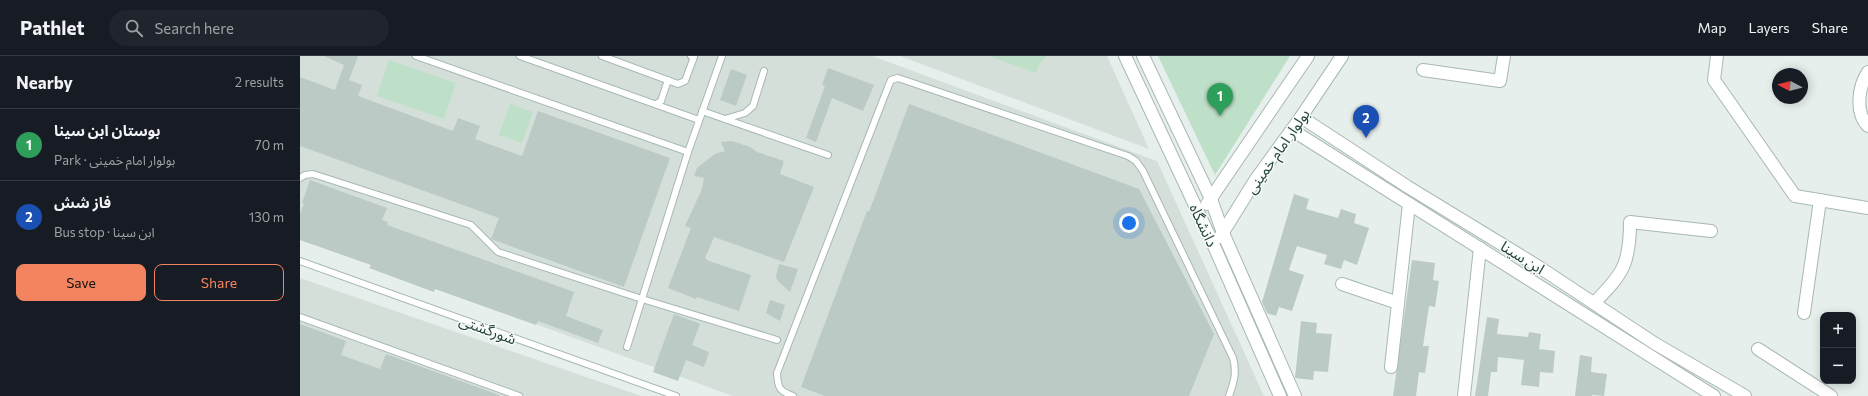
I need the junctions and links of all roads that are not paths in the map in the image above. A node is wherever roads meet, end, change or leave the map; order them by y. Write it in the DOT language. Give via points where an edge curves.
graph roads {
  1 [pos="416,56"];
  2 [pos="520,56"];
  3 [pos="602,56"];
  4 [pos="693,56"];
  5 [pos="722,56"];
  6 [pos="1125,56"];
  7 [pos="1143,56"];
  8 [pos="1308,56"];
  9 [pos="1342,56"];
  10 [pos="1504,56"];
  11 [pos="1717,56"];
  12 [pos="1423,70"];
  13 [pos="764,71"];
  14 [pos="1868,72"];
  15 [pos="668,80"];
  16 [pos="656,104"];
  17 [pos="702,111"];
  18 [pos="1301,117"];
  19 [pos="725,119"];
  20 [pos="699,120"];
  21 [pos="1868,126"];
  22 [pos="1292,130"];
  23 [pos="688,152"];
  24 [pos="828,155"];
  25 [pos="300,178"];
  26 [pos="1211,199"];
  27 [pos="1820,200"];
  28 [pos="1409,204"];
  29 [pos="1868,208"];
  30 [pos="1199,214"];
  31 [pos="1711,231"];
  32 [pos="1223,233"];
  33 [pos="1214,246"];
  34 [pos="1480,248"];
  35 [pos="300,261"];
  36 [pos="1342,284"];
  37 [pos="642,299"];
  38 [pos="1398,303"];
  39 [pos="1594,303"];
  40 [pos="1804,313"];
  41 [pos="300,317"];
  42 [pos="777,340"];
  43 [pos="627,347"];
  44 [pos="1758,349"];
  45 [pos="1391,367"];
  46 [pos="500,389"];
  47 [pos="498,396"];
  48 [pos="519,396"];
  49 [pos="676,396"];
  50 [pos="793,396"];
  51 [pos="1229,396"];
  52 [pos="1280,396"];
  53 [pos="1295,396"];
  54 [pos="1464,396"];
  55 [pos="1714,396"];
  56 [pos="1745,396"];
  57 [pos="1831,396"];
  1 -- 23 [label="lane"];
  2 -- 16 [label="lane"];
  3 -- 15 [label="lane"];
  4 -- 15 [label="lane" via="685,82 678,84"];
  5 -- 17 [label="lane"];
  6 -- 30 [label="street, دانشگاه"];
  7 -- 26 [label="street, دانشگاه"];
  8 -- 26 [label="street, بولوار امام خمینی"];
  9 -- 18 [label="street, بولوار امام خمینی"];
  10 -- 12 [label="street" via="1500,82"];
  11 -- 27 [label="street" via="1714,80 1796,196"];
  13 -- 19 [label="lane" via="750,110"];
  14 -- 21 [label="street" via="1860,90 1859,108"];
  15 -- 16 [label="lane" via="661,101"];
  16 -- 20 [label="lane"];
  17 -- 19 [label="lane"];
  17 -- 20 [label="lane"];
  18 -- 22 [label="street, بولوار امام خمینی"];
  18 -- 39 [label="street, ابن سینا"];
  19 -- 24 [label="lane"];
  20 -- 23 [label="lane"];
  22 -- 28 [label="street, ابن سینا"];
  22 -- 32 [label="street, بولوار امام خمینی" via="1256,179"];
  23 -- 37 [label="lane"];
  25 -- 37 [label="lane" via="313,174 471,225 498,252"];
  26 -- 30 [label="street, بولوار امام خمینی"];
  26 -- 32 [label="street, دانشگاه"];
  27 -- 29 [label="street"];
  27 -- 40 [label="street"];
  28 -- 34 [label="street, ابن سینا"];
  28 -- 38 [label="street"];
  30 -- 33 [label="street, دانشگاه"];
  31 -- 39 [label="street" via="1630,222 1630,244 1626,263 1613,284"];
  32 -- 33 [label="street, بولوار امام خمینی"];
  32 -- 53 [label="street, دانشگاه"];
  33 -- 52 [label="street, دانشگاه"];
  34 -- 54 [label="street"];
  34 -- 55 [label="street, ابن سینا"];
  35 -- 49 [label="lane, شورگشتی"];
  36 -- 38 [label="street"];
  37 -- 42 [label="lane"];
  37 -- 43 [label="lane"];
  38 -- 45 [label="street"];
  39 -- 56 [label="street, ابن سینا" via="1654,343"];
  41 -- 46 [label="lane"];
  44 -- 57 [label="street"];
  46 -- 47 [label="lane"];
  46 -- 48 [label="lane"];
  50 -- 51 [label="lane" via="783,392 778,385 777,373 888,87 891,80 898,78 1120,154 1136,162 1143,171 1233,358 1236,369"];
}
